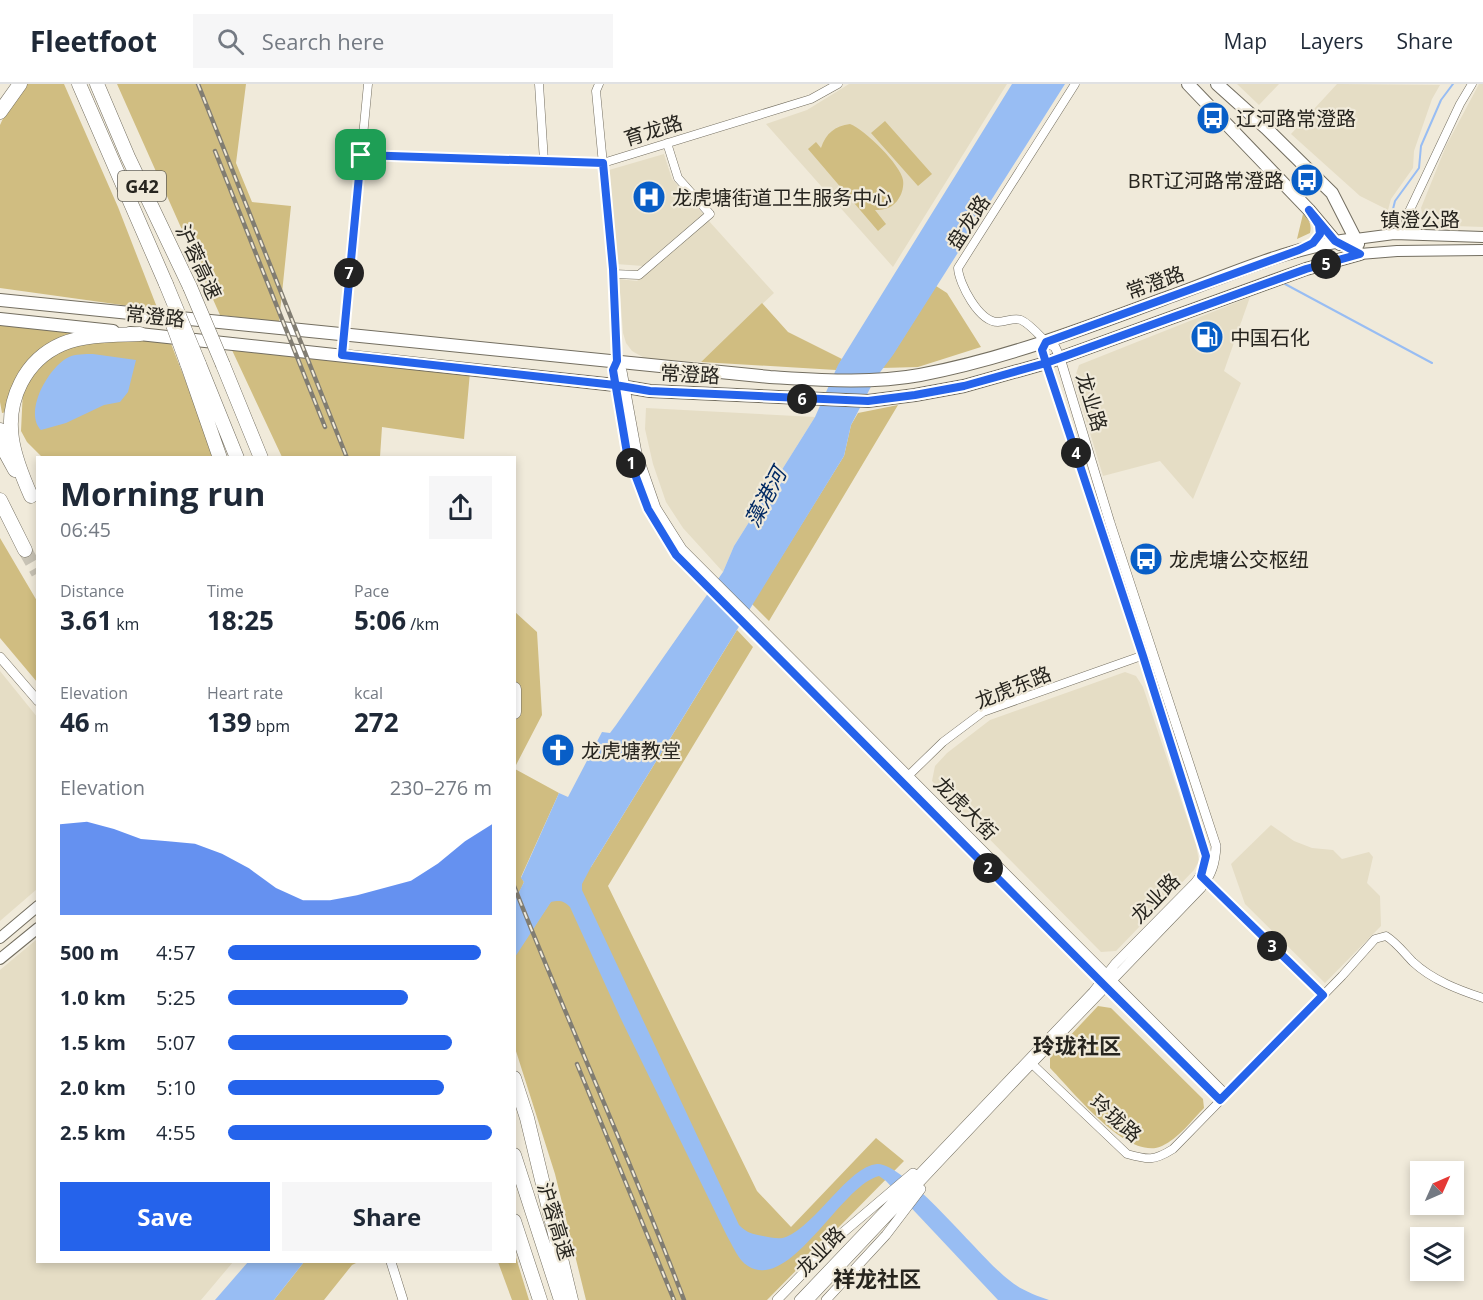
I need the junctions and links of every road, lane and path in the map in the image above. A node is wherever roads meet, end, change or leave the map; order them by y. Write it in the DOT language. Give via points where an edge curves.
graph roads {
  1 [pos="20,84"];
  2 [pos="79,84"];
  3 [pos="98,84"];
  4 [pos="368,84"];
  5 [pos="538,84"];
  6 [pos="599,84"];
  7 [pos="838,84"];
  8 [pos="1075,84"];
  9 [pos="1188,84"];
  10 [pos="1216,84"];
  11 [pos="1472,84"];
  12 [pos="0,112"];
  13 [pos="667,143"];
  14 [pos="361,155"];
  15 [pos="544,161"];
  16 [pos="603,163"];
  17 [pos="1309,210"];
  18 [pos="1407,234"];
  19 [pos="1483,237"];
  20 [pos="1356,238"];
  21 [pos="1335,241"];
  22 [pos="1299,250"];
  23 [pos="1483,250"];
  24 [pos="1360,254"];
  25 [pos="613,274"];
  26 [pos="0,300"];
  27 [pos="0,319"];
  28 [pos="140,334"];
  29 [pos="343,334"];
  30 [pos="1046,342"];
  31 [pos="342,355"];
  32 [pos="1060,358"];
  33 [pos="617,361"];
  34 [pos="1046,363"];
  35 [pos="193,364"];
  36 [pos="620,386"];
  37 [pos="0,430"];
  38 [pos="219,456"];
  39 [pos="236,456"];
  40 [pos="261,456"];
  41 [pos="0,500"];
  42 [pos="34,502"];
  43 [pos="25,550"];
  44 [pos="1148,654"];
  45 [pos="0,657"];
  46 [pos="36,699"];
  47 [pos="905,779"];
  48 [pos="1203,879"];
  49 [pos="36,908"];
  50 [pos="36,930"];
  51 [pos="0,938"];
  52 [pos="0,959"];
  53 [pos="1106,981"];
  54 [pos="1323,995"];
  55 [pos="1483,998"];
  56 [pos="1030,1061"];
  57 [pos="516,1084"];
  58 [pos="1223,1097"];
  59 [pos="516,1161"];
  60 [pos="915,1182"];
  61 [pos="897,1201"];
  62 [pos="516,1227"];
  63 [pos="391,1263"];
  64 [pos="403,1300"];
  65 [pos="540,1300"];
  66 [pos="561,1300"];
  67 [pos="571,1300"];
  68 [pos="777,1300"];
  69 [pos="799,1300"];
  70 [pos="809,1300"];
  71 [pos="826,1300"];
  1 -- 12 [label="highway"];
  2 -- 35 [label="highway, bridge"];
  3 -- 40 [label="highway, 沪蓉高速 / G42, bridge"];
  4 -- 14 [label="street"];
  5 -- 15 [label="street"];
  6 -- 16 [label="street"];
  7 -- 13 [label="street, 育龙路" via="811,99"];
  8 -- 30 [label="street, 盘龙路" via="958,268 959,280 981,314 996,322 1018,318"];
  9 -- 17 [label="main road"];
  10 -- 20 [label="main road" via="1332,193"];
  11 -- 18 [label="street" via="1406,218"];
  13 -- 16 [label="street, 育龙路"];
  13 -- 25 [label="street" via="678,178 710,214 639,275"];
  14 -- 15 [label="street, 育龙路"];
  14 -- 29 [label="street"];
  15 -- 16 [label="street, 育龙路"];
  16 -- 25 [label="street"];
  17 -- 21 [label="main road"];
  17 -- 22 [label="main road" via="1320,234"];
  18 -- 19 [label="main road, 镇澄公路"];
  18 -- 20 [label="main road, 镇澄公路"];
  20 -- 21 [label="main road, 常澄路"];
  20 -- 24 [label="main road"];
  21 -- 22 [label="main road, 常澄路"];
  21 -- 24 [label="main road"];
  22 -- 30 [label="main road, 常澄路"];
  23 -- 24 [label="main road, 镇澄公路"];
  24 -- 32 [label="main road, 常澄路" via="1306,269"];
  25 -- 33 [label="street"];
  26 -- 29 [label="main road, 常澄路"];
  27 -- 28 [label="main road, 常澄路"];
  28 -- 31 [label="main road, 常澄路"];
  28 -- 42 [label="highway" via="63,343 31,366 16,391 11,414 18,464"];
  29 -- 31 [label="street"];
  29 -- 33 [label="main road, 常澄路"];
  30 -- 32 [label="street, 龙业路" via="1056,347"];
  30 -- 33 [label="main road, 常澄路" via="919,375 878,379 758,376"];
  30 -- 34 [label="street, 龙业路" via="1042,350"];
  31 -- 36 [label="main road, 常澄路"];
  32 -- 34 [label="main road, 常澄路"];
  32 -- 44 [label="street, 龙业路"];
  33 -- 36 [label="street" via="613,370"];
  34 -- 36 [label="main road, 常澄路" via="964,386 868,401 650,391"];
  34 -- 44 [label="street, 龙业路"];
  35 -- 38 [label="highway"];
  35 -- 39 [label="highway"];
  36 -- 47 [label="street, 龙虎大街" via="627,453 648,509 676,555 705,579"];
  37 -- 42 [label="highway" via="3,448"];
  41 -- 43 [label="highway"];
  44 -- 47 [label="street, 龙虎东路" via="983,712"];
  44 -- 48 [label="street, 龙业路" via="1206,856"];
  45 -- 46 [label="street"];
  47 -- 53 [label="street, 龙虎大街"];
  48 -- 53 [label="street, 龙业路"];
  48 -- 54 [label="street"];
  49 -- 51 [label="main road"];
  50 -- 52 [label="main road"];
  53 -- 56 [label="street, 龙业路"];
  53 -- 58 [label="street, 龙虎大街"];
  54 -- 55 [label="street, 玲珑路" via="1375,939 1386,936 1434,977"];
  54 -- 58 [label="street, 玲珑路"];
  56 -- 58 [label="street, 玲珑路" via="1126,1154 1144,1159 1159,1158 1173,1149"];
  56 -- 60 [label="street, 龙业路"];
  57 -- 67 [label="highway"];
  59 -- 66 [label="highway, 沪蓉高速"];
  60 -- 61 [label="street, 龙业路"];
  60 -- 61 [label="street"];
  61 -- 68 [label="street" via="840,1235"];
  61 -- 69 [label="street, 龙业路"];
  61 -- 70 [label="street, 龙业路"];
  61 -- 71 [label="street" via="886,1235"];
  62 -- 65 [label="highway, 沪蓉高速"];
  63 -- 64 [label="street"];
}
